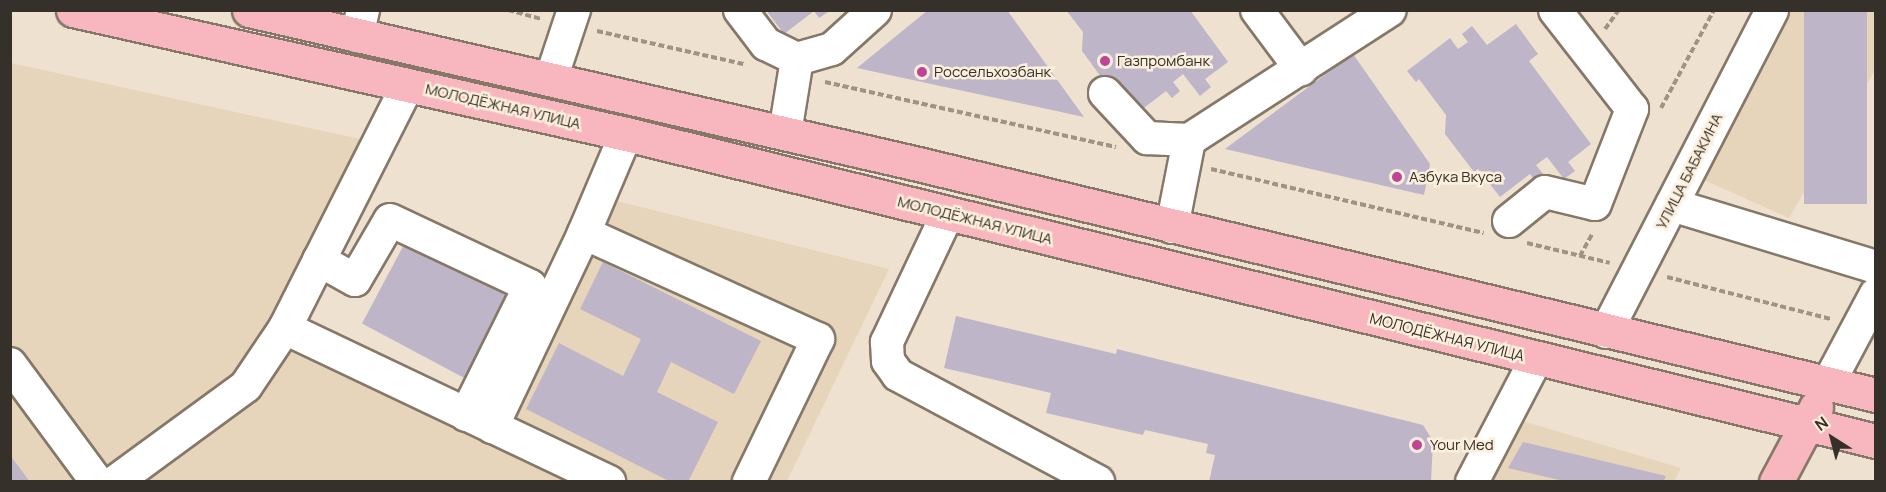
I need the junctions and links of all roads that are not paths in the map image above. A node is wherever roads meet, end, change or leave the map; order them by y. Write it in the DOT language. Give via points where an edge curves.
graph roads {
  1 [pos="73,10"];
  2 [pos="249,10"];
  3 [pos="574,10"];
  4 [pos="740,10"];
  5 [pos="875,10"];
  6 [pos="1257,10"];
  7 [pos="1390,10"];
  8 [pos="1555,10"];
  9 [pos="1772,10"];
  10 [pos="360,23"];
  11 [pos="797,59"];
  12 [pos="1301,69"];
  13 [pos="551,79"];
  14 [pos="408,85"];
  15 [pos="1105,93"];
  16 [pos="626,134"];
  17 [pos="784,134"];
  18 [pos="1189,140"];
  19 [pos="1672,205"];
  20 [pos="948,213"];
  21 [pos="1509,220"];
  22 [pos="1172,227"];
  23 [pos="584,233"];
  24 [pos="319,260"];
  25 [pos="1875,267"];
  26 [pos="1875,294"];
  27 [pos="285,328"];
  28 [pos="1606,333"];
  29 [pos="1536,359"];
  30 [pos="10,364"];
  31 [pos="1828,384"];
  32 [pos="1875,395"];
  33 [pos="479,421"];
  34 [pos="1806,426"];
  35 [pos="1875,441"];
  36 [pos="97,482"];
  37 [pos="115,482"];
  38 [pos="609,482"];
  39 [pos="749,482"];
  40 [pos="1098,482"];
  41 [pos="1472,482"];
  42 [pos="1776,482"];
  1 -- 14 [label="main road, МОЛОДЁЖНАЯ УЛИЦА"];
  2 -- 10 [label="main road"];
  3 -- 13 [label="street"];
  4 -- 11 [label="street" via="766,44"];
  5 -- 11 [label="street" via="832,49"];
  6 -- 12 [label="street"];
  7 -- 12 [label="street"];
  8 -- 21 [label="street" via="1632,109 1595,204 1545,192"];
  9 -- 19 [label="street, УЛИЦА БАБАКИНА"];
  10 -- 13 [label="main road"];
  11 -- 17 [label="street"];
  12 -- 18 [label="street"];
  13 -- 17 [label="main road"];
  14 -- 16 [label="main road, МОЛОДЁЖНАЯ УЛИЦА"];
  14 -- 24 [label="street"];
  15 -- 18 [label="street" via="1147,138"];
  16 -- 20 [label="main road, МОЛОДЁЖНАЯ УЛИЦА"];
  16 -- 23 [label="street"];
  17 -- 22 [label="main road"];
  18 -- 22 [label="street"];
  19 -- 25 [label="street"];
  19 -- 28 [label="street, УЛИЦА БАБАКИНА"];
  20 -- 29 [label="main road, МОЛОДЁЖНАЯ УЛИЦА"];
  20 -- 40 [label="street" via="887,342 888,361 898,375"];
  22 -- 28 [label="main road"];
  23 -- 33 [label="street"];
  23 -- 39 [label="street" via="818,339"];
  24 -- 27 [label="street"];
  24 -- 33 [label="street" via="355,280 390,220 530,286"];
  26 -- 31 [label="street"];
  27 -- 33 [label="street"];
  27 -- 37 [label="street" via="246,386"];
  28 -- 31 [label="main road"];
  29 -- 34 [label="main road, МОЛОДЁЖНАЯ УЛИЦА"];
  29 -- 41 [label="street"];
  30 -- 36 [label="street"];
  31 -- 32 [label="main road"];
  31 -- 34 [label="main road"];
  33 -- 38 [label="street"];
  34 -- 35 [label="main road, МОЛОДЁЖНАЯ УЛИЦА"];
  34 -- 42 [label="main road"];
}
